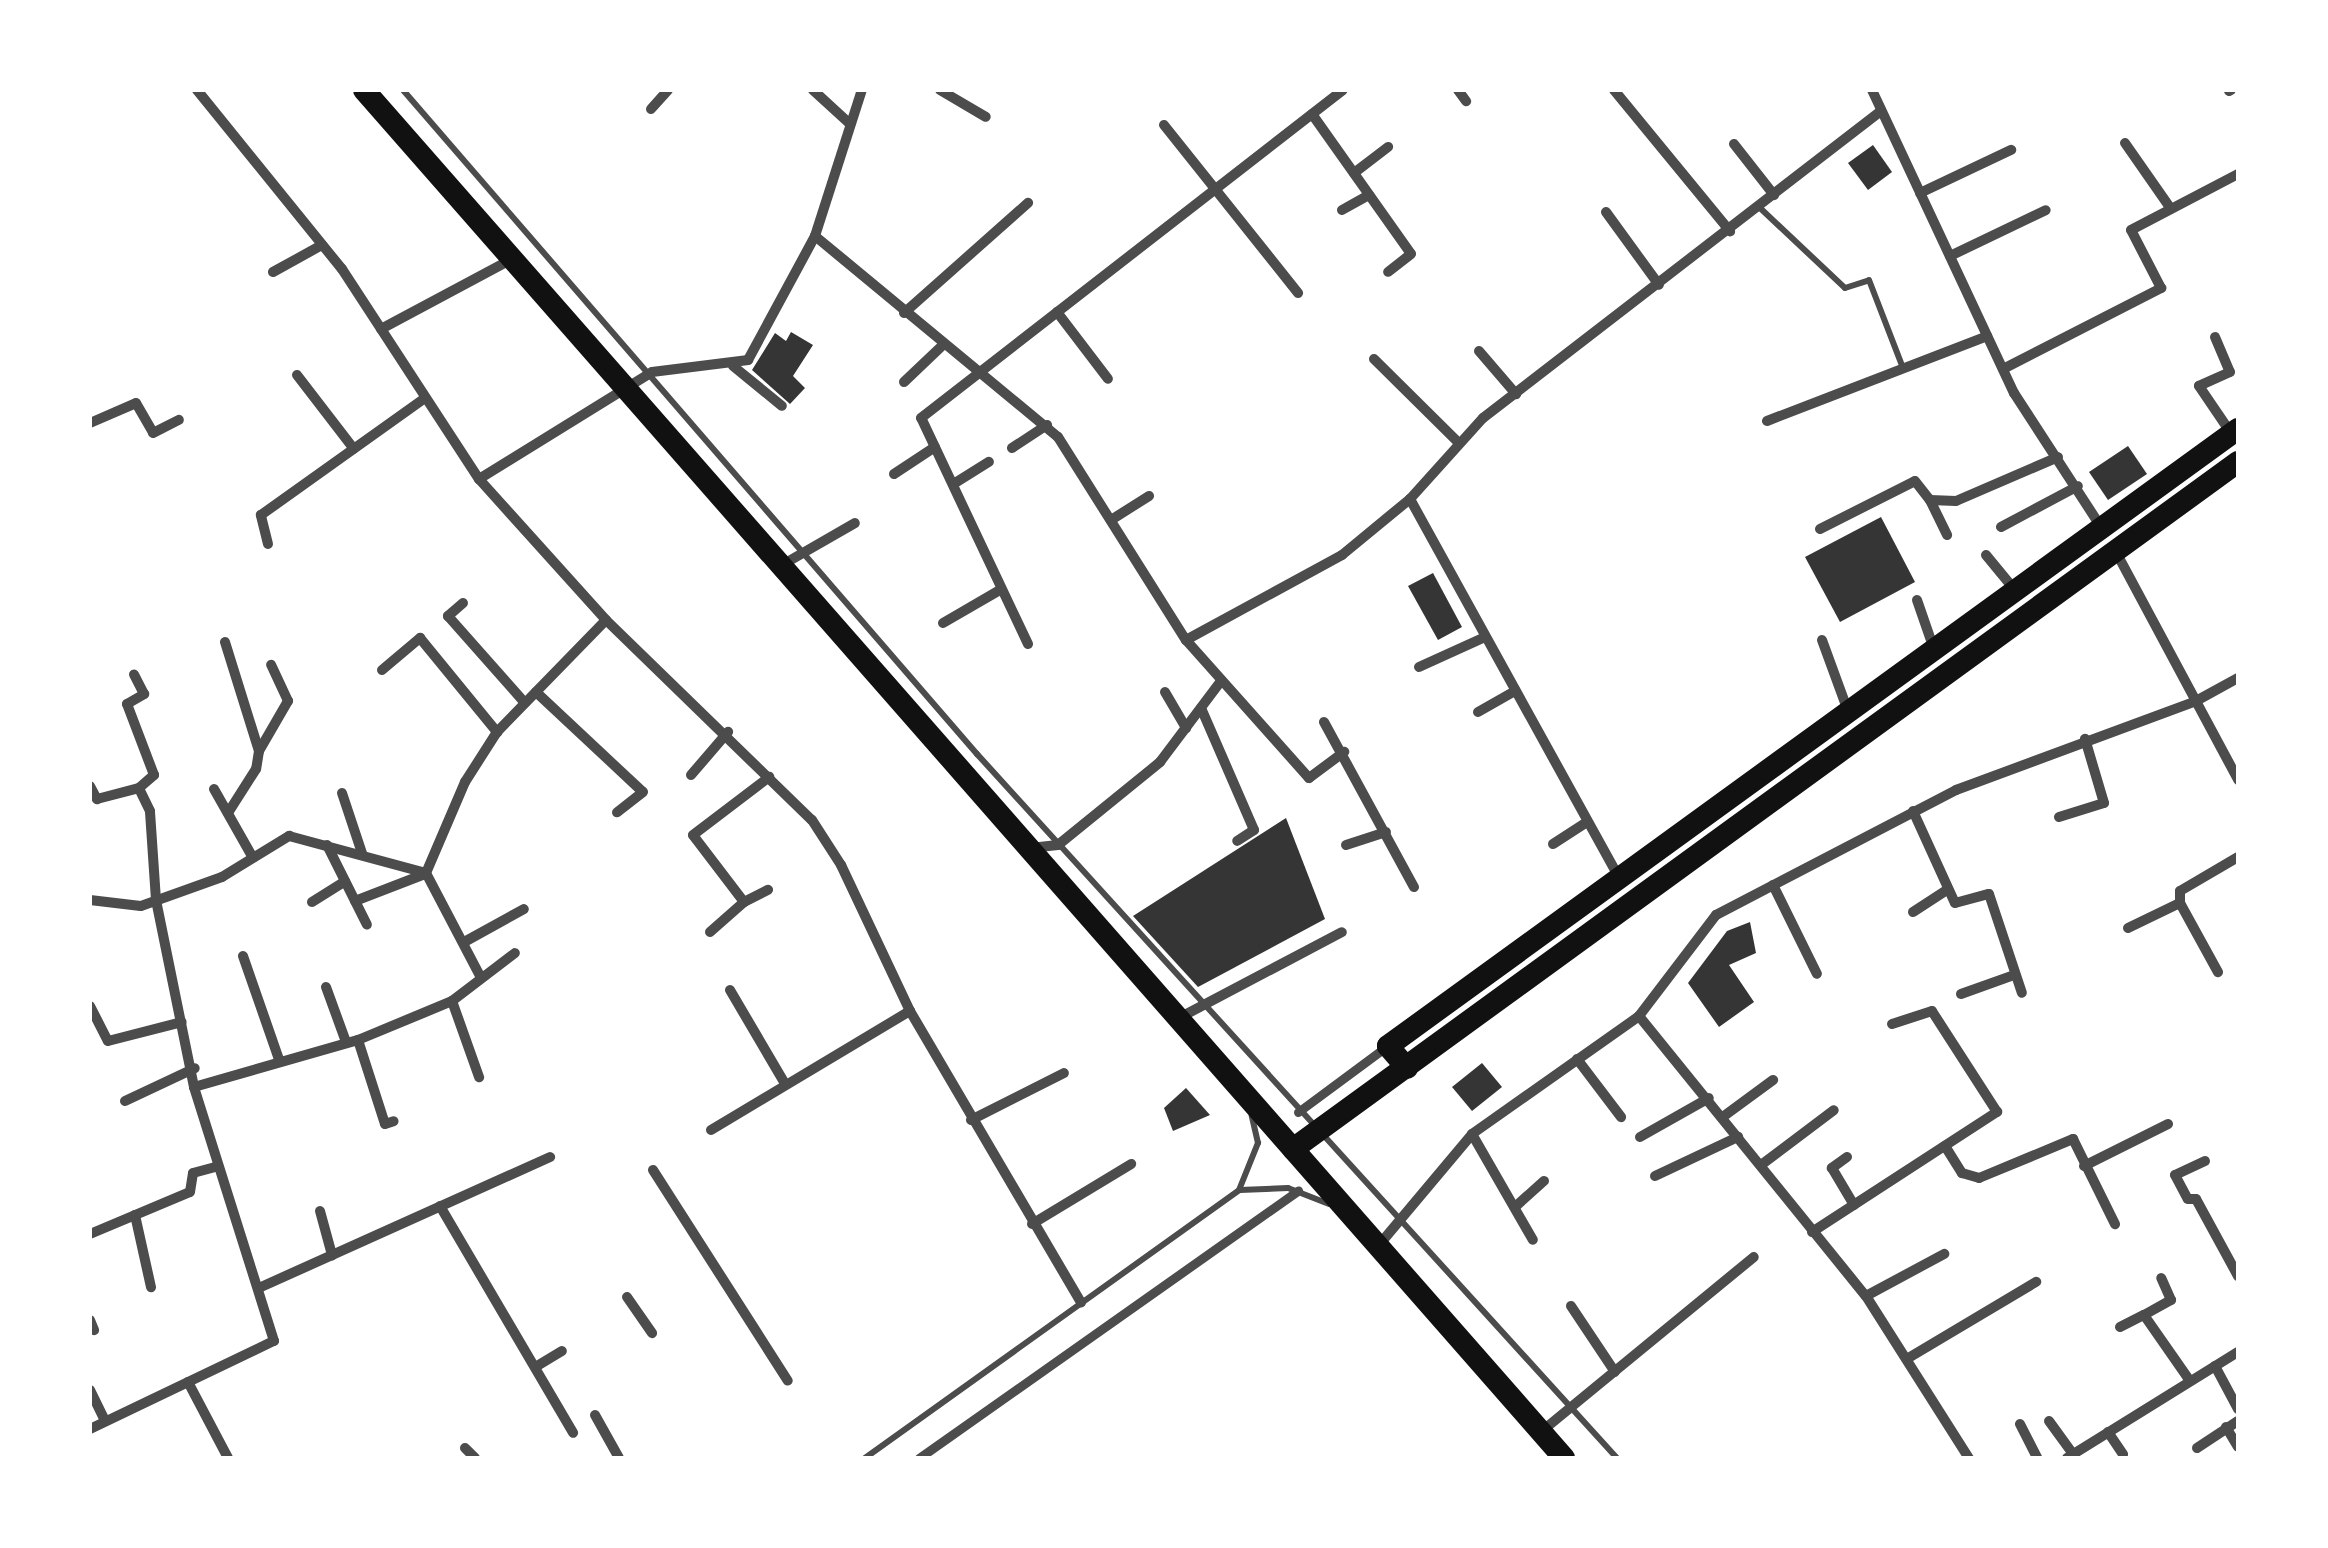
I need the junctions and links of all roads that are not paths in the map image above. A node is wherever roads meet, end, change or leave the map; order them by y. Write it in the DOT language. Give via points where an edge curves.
graph roads {
  1 [pos="197,90"];
  2 [pos="364,90"];
  3 [pos="403,90"];
  4 [pos="668,90"];
  5 [pos="813,90"];
  6 [pos="862,90"];
  7 [pos="940,90"];
  8 [pos="1343,90"];
  9 [pos="1458,90"];
  10 [pos="1614,90"];
  11 [pos="1872,90"];
  12 [pos="1466,101"];
  13 [pos="651,110"];
  14 [pos="1881,111"];
  15 [pos="1312,114"];
  16 [pos="986,117"];
  17 [pos="849,123"];
  18 [pos="1164,125"];
  19 [pos="1734,144"];
  20 [pos="2125,144"];
  21 [pos="1388,147"];
  22 [pos="2012,150"];
  23 [pos="1354,173"];
  24 [pos="2238,174"];
  25 [pos="1214,189"];
  26 [pos="1920,193"];
  27 [pos="1774,194"];
  28 [pos="1369,195"];
  29 [pos="1028,203"];
  30 [pos="1760,207"];
  31 [pos="2171,209"];
  32 [pos="1342,210"];
  33 [pos="2046,210"];
  34 [pos="1606,212"];
  35 [pos="1730,231"];
  36 [pos="814,236"];
  37 [pos="322,245"];
  38 [pos="1950,256"];
  39 [pos="510,260"];
  40 [pos="274,272"];
  41 [pos="1388,272"];
  42 [pos="1660,285"];
  43 [pos="1298,293"];
  44 [pos="1057,312"];
  45 [pos="904,313"];
  46 [pos="382,330"];
  47 [pos="1988,336"];
  48 [pos="2215,337"];
  49 [pos="942,346"];
  50 [pos="1480,351"];
  51 [pos="1374,359"];
  52 [pos="733,366"];
  53 [pos="1904,368"];
  54 [pos="2003,369"];
  55 [pos="652,372"];
  56 [pos="974,372"];
  57 [pos="297,375"];
  58 [pos="1108,379"];
  59 [pos="904,382"];
  60 [pos="628,389"];
  61 [pos="1516,394"];
  62 [pos="422,400"];
  63 [pos="782,406"];
  64 [pos="179,420"];
  65 [pos="1767,421"];
  66 [pos="90,423"];
  67 [pos="1047,426"];
  68 [pos="2235,431"];
  69 [pos="1458,442"];
  70 [pos="935,447"];
  71 [pos="1012,448"];
  72 [pos="354,449"];
  73 [pos="2058,457"];
  74 [pos="989,462"];
  75 [pos="2238,462"];
  76 [pos="894,474"];
  77 [pos="479,479"];
  78 [pos="955,483"];
  79 [pos="2078,486"];
  80 [pos="1149,496"];
  81 [pos="1410,499"];
  82 [pos="1930,500"];
  83 [pos="1111,520"];
  84 [pos="855,523"];
  85 [pos="2000,527"];
  86 [pos="2102,528"];
  87 [pos="1820,529"];
  88 [pos="1947,535"];
  89 [pos="268,544"];
  90 [pos="2115,550"];
  91 [pos="804,552"];
  92 [pos="1986,555"];
  93 [pos="782,565"];
  94 [pos="1000,590"];
  95 [pos="2015,590"];
  96 [pos="1917,600"];
  97 [pos="464,603"];
  98 [pos="606,620"];
  99 [pos="943,623"];
  100 [pos="1485,637"];
  101 [pos="1186,640"];
  102 [pos="1822,640"];
  103 [pos="226,642"];
  104 [pos="1028,644"];
  105 [pos="1934,649"];
  106 [pos="270,665"];
  107 [pos="1419,666"];
  108 [pos="382,670"];
  109 [pos="134,674"];
  110 [pos="2238,678"];
  111 [pos="1221,681"];
  112 [pos="1515,691"];
  113 [pos="536,692"];
  114 [pos="1165,692"];
  115 [pos="2196,702"];
  116 [pos="525,703"];
  117 [pos="1201,708"];
  118 [pos="1478,712"];
  119 [pos="1849,712"];
  120 [pos="1324,722"];
  121 [pos="1186,728"];
  122 [pos="497,732"];
  123 [pos="728,732"];
  124 [pos="2085,740"];
  125 [pos="1805,744"];
  126 [pos="259,750"];
  127 [pos="1344,752"];
  128 [pos="1821,764"];
  129 [pos="691,775"];
  130 [pos="769,777"];
  131 [pos="2238,780"];
  132 [pos="90,786"];
  133 [pos="139,788"];
  134 [pos="214,789"];
  135 [pos="342,794"];
  136 [pos="1913,811"];
  137 [pos="617,812"];
  138 [pos="228,813"];
  139 [pos="2059,817"];
  140 [pos="1587,822"];
  141 [pos="1386,832"];
  142 [pos="1238,841"];
  143 [pos="1553,844"];
  144 [pos="327,845"];
  145 [pos="1058,845"];
  146 [pos="1346,845"];
  147 [pos="1029,848"];
  148 [pos="362,853"];
  149 [pos="2238,857"];
  150 [pos="253,858"];
  151 [pos="426,873"];
  152 [pos="345,880"];
  153 [pos="1620,880"];
  154 [pos="1773,885"];
  155 [pos="1414,887"];
  156 [pos="768,890"];
  157 [pos="1945,891"];
  158 [pos="90,900"];
  159 [pos="156,900"];
  160 [pos="312,902"];
  161 [pos="355,902"];
  162 [pos="744,902"];
  163 [pos="2180,902"];
  164 [pos="524,908"];
  165 [pos="1913,912"];
  166 [pos="367,924"];
  167 [pos="2128,928"];
  168 [pos="710,932"];
  169 [pos="1342,932"];
  170 [pos="466,941"];
  171 [pos="515,953"];
  172 [pos="243,956"];
  173 [pos="2218,972"];
  174 [pos="1816,974"];
  175 [pos="2014,975"];
  176 [pos="480,976"];
  177 [pos="326,986"];
  178 [pos="730,990"];
  179 [pos="2022,993"];
  180 [pos="1961,994"];
  181 [pos="452,1001"];
  182 [pos="90,1006"];
  183 [pos="1203,1006"];
  184 [pos="910,1010"];
  185 [pos="1638,1016"];
  186 [pos="1178,1018"];
  187 [pos="182,1022"];
  188 [pos="1892,1024"];
  189 [pos="352,1041"];
  190 [pos="1388,1046"];
  191 [pos="1576,1059"];
  192 [pos="280,1062"];
  193 [pos="195,1068"];
  194 [pos="1407,1068"];
  195 [pos="1064,1073"];
  196 [pos="479,1077"];
  197 [pos="1773,1080"];
  198 [pos="784,1082"];
  199 [pos="194,1087"];
  200 [pos="1246,1096"];
  201 [pos="1709,1098"];
  202 [pos="125,1101"];
  203 [pos="1834,1110"];
  204 [pos="1298,1112"];
  205 [pos="1724,1116"];
  206 [pos="1621,1118"];
  207 [pos="971,1120"];
  208 [pos="394,1121"];
  209 [pos="2168,1124"];
  210 [pos="711,1130"];
  211 [pos="1318,1132"];
  212 [pos="1472,1134"];
  213 [pos="1640,1137"];
  214 [pos="1738,1137"];
  215 [pos="1946,1146"];
  216 [pos="1293,1150"];
  217 [pos="550,1157"];
  218 [pos="1847,1158"];
  219 [pos="2205,1160"];
  220 [pos="1131,1164"];
  221 [pos="1761,1165"];
  222 [pos="216,1166"];
  223 [pos="2084,1166"];
  224 [pos="652,1170"];
  225 [pos="1655,1176"];
  226 [pos="1544,1181"];
  227 [pos="1239,1190"];
  228 [pos="1298,1191"];
  229 [pos="1854,1205"];
  230 [pos="440,1206"];
  231 [pos="1514,1207"];
  232 [pos="320,1211"];
  233 [pos="1350,1214"];
  234 [pos="136,1215"];
  235 [pos="1400,1220"];
  236 [pos="1032,1224"];
  237 [pos="2115,1224"];
  238 [pos="1812,1232"];
  239 [pos="90,1234"];
  240 [pos="1533,1240"];
  241 [pos="1378,1246"];
  242 [pos="1944,1254"];
  243 [pos="332,1255"];
  244 [pos="1754,1258"];
  245 [pos="2238,1276"];
  246 [pos="2161,1278"];
  247 [pos="2036,1282"];
  248 [pos="260,1287"];
  249 [pos="151,1288"];
  250 [pos="1866,1296"];
  251 [pos="627,1298"];
  252 [pos="1082,1302"];
  253 [pos="1570,1306"];
  254 [pos="2144,1314"];
  255 [pos="2120,1327"];
  256 [pos="652,1332"];
  257 [pos="562,1351"];
  258 [pos="2238,1352"];
  259 [pos="1910,1357"];
  260 [pos="537,1366"];
  261 [pos="2215,1366"];
  262 [pos="1615,1372"];
  263 [pos="2190,1381"];
  264 [pos="188,1382"];
  265 [pos="788,1382"];
  266 [pos="90,1390"];
  267 [pos="1573,1407"];
  268 [pos="2238,1409"];
  269 [pos="594,1414"];
  270 [pos="2049,1421"];
  271 [pos="2238,1421"];
  272 [pos="105,1422"];
  273 [pos="2020,1424"];
  274 [pos="2226,1428"];
  275 [pos="90,1429"];
  276 [pos="573,1432"];
  277 [pos="1541,1432"];
  278 [pos="2108,1432"];
  279 [pos="465,1448"];
  280 [pos="2198,1448"];
  281 [pos="2238,1448"];
  282 [pos="2123,1454"];
  283 [pos="2070,1456"];
  284 [pos="228,1458"];
  285 [pos="475,1458"];
  286 [pos="619,1458"];
  287 [pos="865,1458"];
  288 [pos="919,1458"];
  289 [pos="1564,1458"];
  290 [pos="1617,1458"];
  291 [pos="1970,1458"];
  292 [pos="2037,1458"];
  1 -- 37 [label="street"];
  2 -- 39 [label="main road"];
  3 -- 55 [label="lane"];
  4 -- 13 [label="street"];
  5 -- 17 [label="street"];
  6 -- 17 [label="street"];
  7 -- 16 [label="street"];
  8 -- 15 [label="street"];
  9 -- 12 [label="street"];
  10 -- 35 [label="street"];
  11 -- 14 [label="street"];
  14 -- 26 [label="street"];
  14 -- 27 [label="street"];
  15 -- 23 [label="street"];
  15 -- 25 [label="street"];
  17 -- 36 [label="street"];
  18 -- 25 [label="street"];
  19 -- 27 [label="street"];
  20 -- 31 [label="street"];
  21 -- 23 [label="street"];
  22 -- 26 [label="street"];
  23 -- 28 [label="street"];
  24 -- 31 [label="street"];
  25 -- 43 [label="street"];
  25 -- 44 [label="street"];
  26 -- 38 [label="street"];
  27 -- 30 [label="street"];
  28 -- 32 [label="street"];
  28 -- 41 [label="street" via="1411,254"];
  29 -- 45 [label="street"];
  30 -- 35 [label="street"];
  30 -- 53 [label="lane" via="1845,288 1869,280"];
  31 -- 54 [label="street" via="2131,230 2161,288"];
  33 -- 38 [label="street"];
  34 -- 42 [label="street"];
  35 -- 42 [label="street"];
  36 -- 45 [label="street"];
  36 -- 52 [label="street" via="766,335 748,360"];
  37 -- 40 [label="street"];
  37 -- 46 [label="street"];
  38 -- 47 [label="street"];
  39 -- 46 [label="street"];
  39 -- 60 [label="main road"];
  42 -- 61 [label="street"];
  44 -- 56 [label="street"];
  44 -- 58 [label="street"];
  45 -- 49 [label="street"];
  46 -- 62 [label="street"];
  47 -- 53 [label="street"];
  47 -- 54 [label="street"];
  48 -- 68 [label="street" via="2230,372 2199,386"];
  49 -- 56 [label="street"];
  49 -- 59 [label="street"];
  50 -- 61 [label="street"];
  51 -- 69 [label="street"];
  52 -- 55 [label="street"];
  52 -- 63 [label="street"];
  53 -- 65 [label="street"];
  54 -- 73 [label="street"];
  55 -- 60 [label="street"];
  55 -- 91 [label="lane"];
  56 -- 67 [label="street"];
  56 -- 70 [label="street" via="921,418"];
  57 -- 72 [label="street"];
  60 -- 77 [label="street"];
  60 -- 93 [label="main road"];
  61 -- 69 [label="street"];
  62 -- 72 [label="street"];
  62 -- 77 [label="street"];
  64 -- 66 [label="street" via="154,432 136,403"];
  67 -- 71 [label="street"];
  67 -- 83 [label="street"];
  68 -- 86 [label="main road"];
  69 -- 81 [label="street"];
  70 -- 76 [label="street"];
  70 -- 78 [label="street"];
  72 -- 89 [label="street" via="261,515"];
  73 -- 79 [label="street"];
  73 -- 82 [label="street" via="1956,501"];
  74 -- 78 [label="street"];
  75 -- 90 [label="main road"];
  77 -- 98 [label="street"];
  78 -- 94 [label="street"];
  79 -- 85 [label="street"];
  79 -- 86 [label="street"];
  80 -- 83 [label="street"];
  81 -- 100 [label="street"];
  81 -- 101 [label="street" via="1292,586"];
  82 -- 87 [label="street" via="1915,481"];
  82 -- 88 [label="street"];
  83 -- 101 [label="street"];
  84 -- 91 [label="street"];
  86 -- 95 [label="main road"];
  90 -- 115 [label="street"];
  90 -- 128 [label="main road"];
  91 -- 93 [label="street"];
  91 -- 145 [label="lane"];
  92 -- 95 [label="street"];
  93 -- 147 [label="main road"];
  94 -- 99 [label="street"];
  94 -- 104 [label="street"];
  95 -- 105 [label="main road"];
  96 -- 105 [label="street"];
  97 -- 116 [label="street" via="448,616"];
  98 -- 113 [label="street"];
  98 -- 123 [label="street"];
  100 -- 107 [label="street"];
  100 -- 112 [label="street"];
  101 -- 111 [label="street"];
  102 -- 119 [label="street"];
  103 -- 126 [label="street"];
  105 -- 119 [label="main road"];
  106 -- 126 [label="street" via="288,701"];
  108 -- 122 [label="street" via="420,638"];
  109 -- 133 [label="street" via="144,694 127,704 154,775"];
  110 -- 115 [label="street"];
  111 -- 117 [label="street"];
  111 -- 127 [label="street" via="1309,778"];
  112 -- 118 [label="street"];
  112 -- 140 [label="street"];
  113 -- 116 [label="street"];
  113 -- 137 [label="street" via="643,792"];
  114 -- 121 [label="street"];
  115 -- 124 [label="street"];
  115 -- 131 [label="street"];
  116 -- 122 [label="street"];
  117 -- 121 [label="street"];
  117 -- 142 [label="street" via="1254,830"];
  119 -- 125 [label="main road"];
  120 -- 127 [label="street"];
  121 -- 145 [label="street" via="1160,762"];
  122 -- 151 [label="street" via="465,782"];
  123 -- 129 [label="street"];
  123 -- 130 [label="street"];
  124 -- 136 [label="street"];
  124 -- 139 [label="street" via="2104,803"];
  125 -- 128 [label="main road" via="1806,762"];
  125 -- 153 [label="main road"];
  126 -- 138 [label="street" via="256,769"];
  127 -- 141 [label="street"];
  128 -- 194 [label="main road"];
  130 -- 162 [label="street" via="693,835"];
  130 -- 184 [label="street" via="812,820 841,865"];
  132 -- 133 [label="street" via="97,799"];
  133 -- 159 [label="street" via="150,810"];
  134 -- 138 [label="street"];
  135 -- 148 [label="street"];
  136 -- 154 [label="street"];
  136 -- 157 [label="street"];
  138 -- 150 [label="street"];
  140 -- 143 [label="street"];
  140 -- 153 [label="street"];
  141 -- 146 [label="street"];
  141 -- 155 [label="street"];
  144 -- 148 [label="street"];
  144 -- 150 [label="street" via="289,836"];
  144 -- 152 [label="street"];
  145 -- 147 [label="street"];
  145 -- 183 [label="lane"];
  147 -- 186 [label="main road"];
  148 -- 151 [label="street"];
  149 -- 163 [label="street" via="2180,891"];
  150 -- 159 [label="street" via="222,878"];
  151 -- 161 [label="street"];
  151 -- 170 [label="street"];
  152 -- 160 [label="street"];
  152 -- 161 [label="street"];
  153 -- 190 [label="main road"];
  154 -- 174 [label="street"];
  154 -- 185 [label="street" via="1716,915"];
  156 -- 162 [label="street"];
  157 -- 165 [label="street"];
  157 -- 175 [label="street" via="1955,903 1989,894"];
  158 -- 159 [label="street" via="141,906"];
  159 -- 187 [label="street"];
  161 -- 166 [label="street"];
  162 -- 168 [label="street"];
  163 -- 167 [label="street"];
  163 -- 173 [label="street"];
  164 -- 170 [label="street"];
  169 -- 183 [label="street"];
  170 -- 176 [label="street"];
  171 -- 176 [label="street"];
  172 -- 192 [label="street"];
  175 -- 179 [label="street"];
  175 -- 180 [label="street"];
  176 -- 181 [label="street"];
  177 -- 189 [label="street"];
  178 -- 198 [label="street"];
  181 -- 189 [label="street"];
  181 -- 196 [label="street"];
  182 -- 187 [label="street" via="108,1041"];
  183 -- 186 [label="street"];
  183 -- 204 [label="lane"];
  184 -- 198 [label="street"];
  184 -- 207 [label="street"];
  185 -- 191 [label="street"];
  185 -- 201 [label="street"];
  186 -- 200 [label="main road"];
  187 -- 193 [label="street"];
  188 -- 215 [label="street" via="1932,1011 1998,1112"];
  189 -- 192 [label="street"];
  189 -- 208 [label="street" via="385,1124"];
  190 -- 194 [label="main road"];
  190 -- 204 [label="street"];
  191 -- 206 [label="street"];
  191 -- 212 [label="street"];
  192 -- 199 [label="street"];
  193 -- 199 [label="street"];
  193 -- 202 [label="street"];
  194 -- 211 [label="main road"];
  195 -- 207 [label="street"];
  197 -- 205 [label="street"];
  198 -- 210 [label="street"];
  199 -- 222 [label="street"];
  200 -- 216 [label="main road"];
  200 -- 227 [label="lane" via="1258,1144"];
  201 -- 205 [label="street"];
  201 -- 213 [label="street"];
  203 -- 221 [label="street"];
  204 -- 211 [label="lane"];
  205 -- 214 [label="street"];
  207 -- 236 [label="street"];
  209 -- 223 [label="street"];
  211 -- 216 [label="main road"];
  211 -- 235 [label="lane"];
  212 -- 231 [label="street"];
  212 -- 235 [label="street"];
  214 -- 221 [label="street"];
  214 -- 225 [label="street"];
  215 -- 223 [label="street" via="1962,1173 1979,1178 2073,1139"];
  215 -- 229 [label="street"];
  216 -- 233 [label="main road"];
  217 -- 230 [label="street"];
  218 -- 229 [label="street" via="1832,1168"];
  219 -- 245 [label="street" via="2174,1175 2188,1199 2196,1199"];
  220 -- 236 [label="street"];
  221 -- 238 [label="street"];
  222 -- 234 [label="street" via="193,1173 190,1192"];
  222 -- 248 [label="street"];
  223 -- 237 [label="street"];
  224 -- 265 [label="street"];
  226 -- 231 [label="street"];
  227 -- 228 [label="lane"];
  227 -- 252 [label="lane"];
  228 -- 233 [label="lane"];
  228 -- 288 [label="street"];
  229 -- 238 [label="street"];
  230 -- 243 [label="street"];
  230 -- 260 [label="street"];
  231 -- 240 [label="street"];
  232 -- 243 [label="street"];
  233 -- 241 [label="main road"];
  234 -- 239 [label="street"];
  234 -- 249 [label="street"];
  235 -- 241 [label="street"];
  235 -- 267 [label="lane"];
  236 -- 252 [label="street"];
  238 -- 250 [label="street"];
  241 -- 277 [label="main road"];
  242 -- 250 [label="street"];
  243 -- 248 [label="street"];
  244 -- 262 [label="street"];
  246 -- 254 [label="street" via="2171,1300"];
  247 -- 259 [label="street"];
  248 -- 264 [label="street" via="274,1341"];
  250 -- 259 [label="street"];
  251 -- 256 [label="street"];
  252 -- 287 [label="lane"];
  253 -- 262 [label="street"];
  254 -- 255 [label="street"];
  254 -- 263 [label="street"];
  257 -- 260 [label="street"];
  258 -- 261 [label="street"];
  259 -- 291 [label="street"];
  260 -- 276 [label="street"];
  261 -- 263 [label="street"];
  261 -- 268 [label="street"];
  262 -- 267 [label="street"];
  263 -- 278 [label="street"];
  264 -- 272 [label="street"];
  264 -- 284 [label="street"];
  266 -- 272 [label="street"];
  267 -- 277 [label="street"];
  267 -- 290 [label="lane"];
  269 -- 286 [label="street"];
  270 -- 283 [label="street"];
  271 -- 274 [label="street"];
  272 -- 275 [label="street"];
  273 -- 292 [label="street"];
  274 -- 280 [label="street"];
  274 -- 281 [label="street"];
  277 -- 289 [label="main road"];
  278 -- 282 [label="street"];
  278 -- 283 [label="street"];
  279 -- 285 [label="street"];
}
